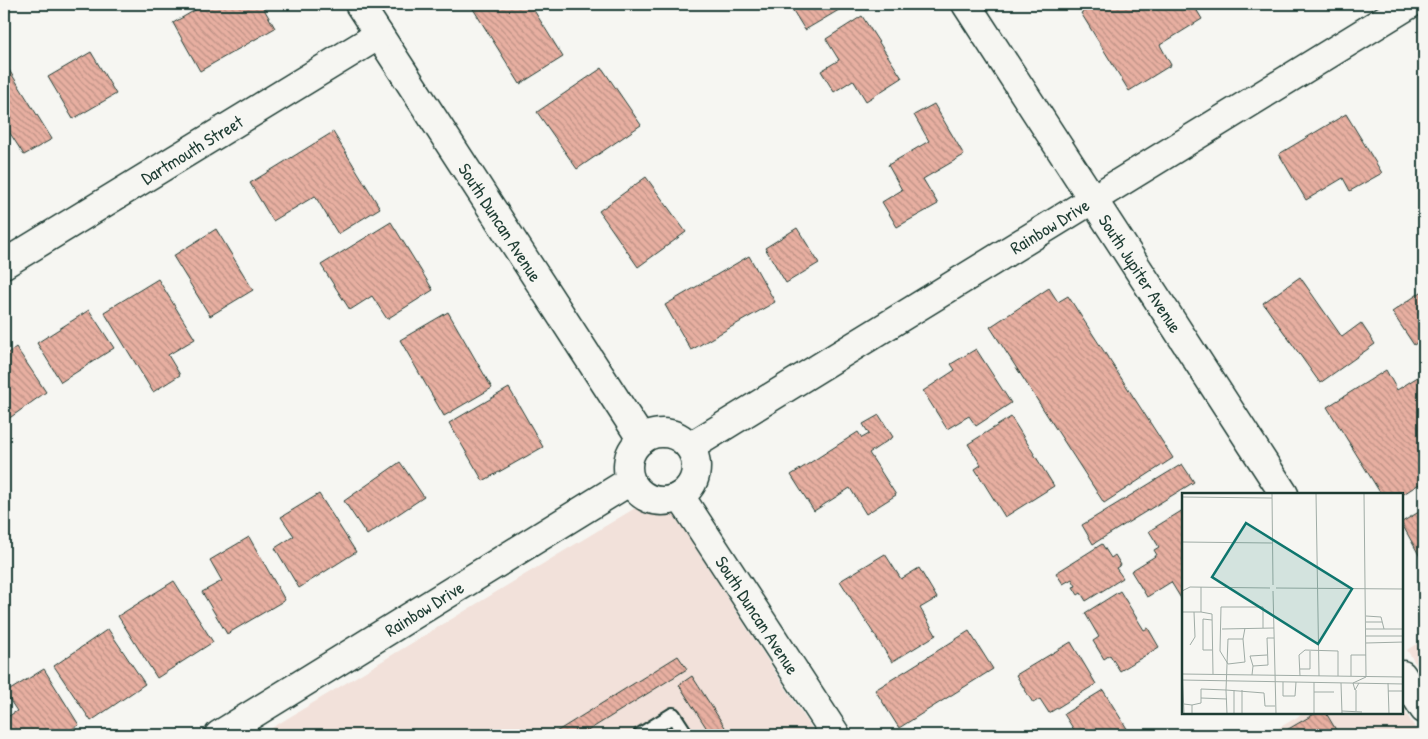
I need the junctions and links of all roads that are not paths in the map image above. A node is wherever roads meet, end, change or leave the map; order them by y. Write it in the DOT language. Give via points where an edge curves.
graph roads {
  1 [pos="359,4"];
  2 [pos="966,4"];
  3 [pos="1410,4"];
  4 [pos="379,35"];
  5 [pos="1091,199"];
  6 [pos="4,264"];
  7 [pos="642,440"];
  8 [pos="690,447"];
  9 [pos="630,481"];
  10 [pos="1283,493"];
  11 [pos="680,496"];
  12 [pos="1403,677"];
  13 [pos="1424,709"];
  14 [pos="219,735"];
  15 [pos="640,735"];
  16 [pos="686,735"];
  17 [pos="836,735"];
  1 -- 4 [label="street, South Duncan Avenue"];
  2 -- 5 [label="street, South Jupiter Avenue"];
  3 -- 5 [label="street, Rainbow Drive"];
  4 -- 6 [label="street, Dartmouth Street"];
  4 -- 7 [label="street, South Duncan Avenue"];
  5 -- 8 [label="street, Rainbow Drive"];
  5 -- 10 [label="street, South Jupiter Avenue"];
  7 -- 8 [label="street" via="662,433 678,437"];
  7 -- 9 [label="street" via="633,448 629,458 627,470"];
  8 -- 11 [label="street" via="696,468 694,479"];
  9 -- 11 [label="street" via="646,498 658,501"];
  9 -- 14 [label="street, Rainbow Drive"];
  11 -- 17 [label="street, South Duncan Avenue"];
  12 -- 13 [label="street"];
  15 -- 16 [label="lane" via="673,715"];
}
